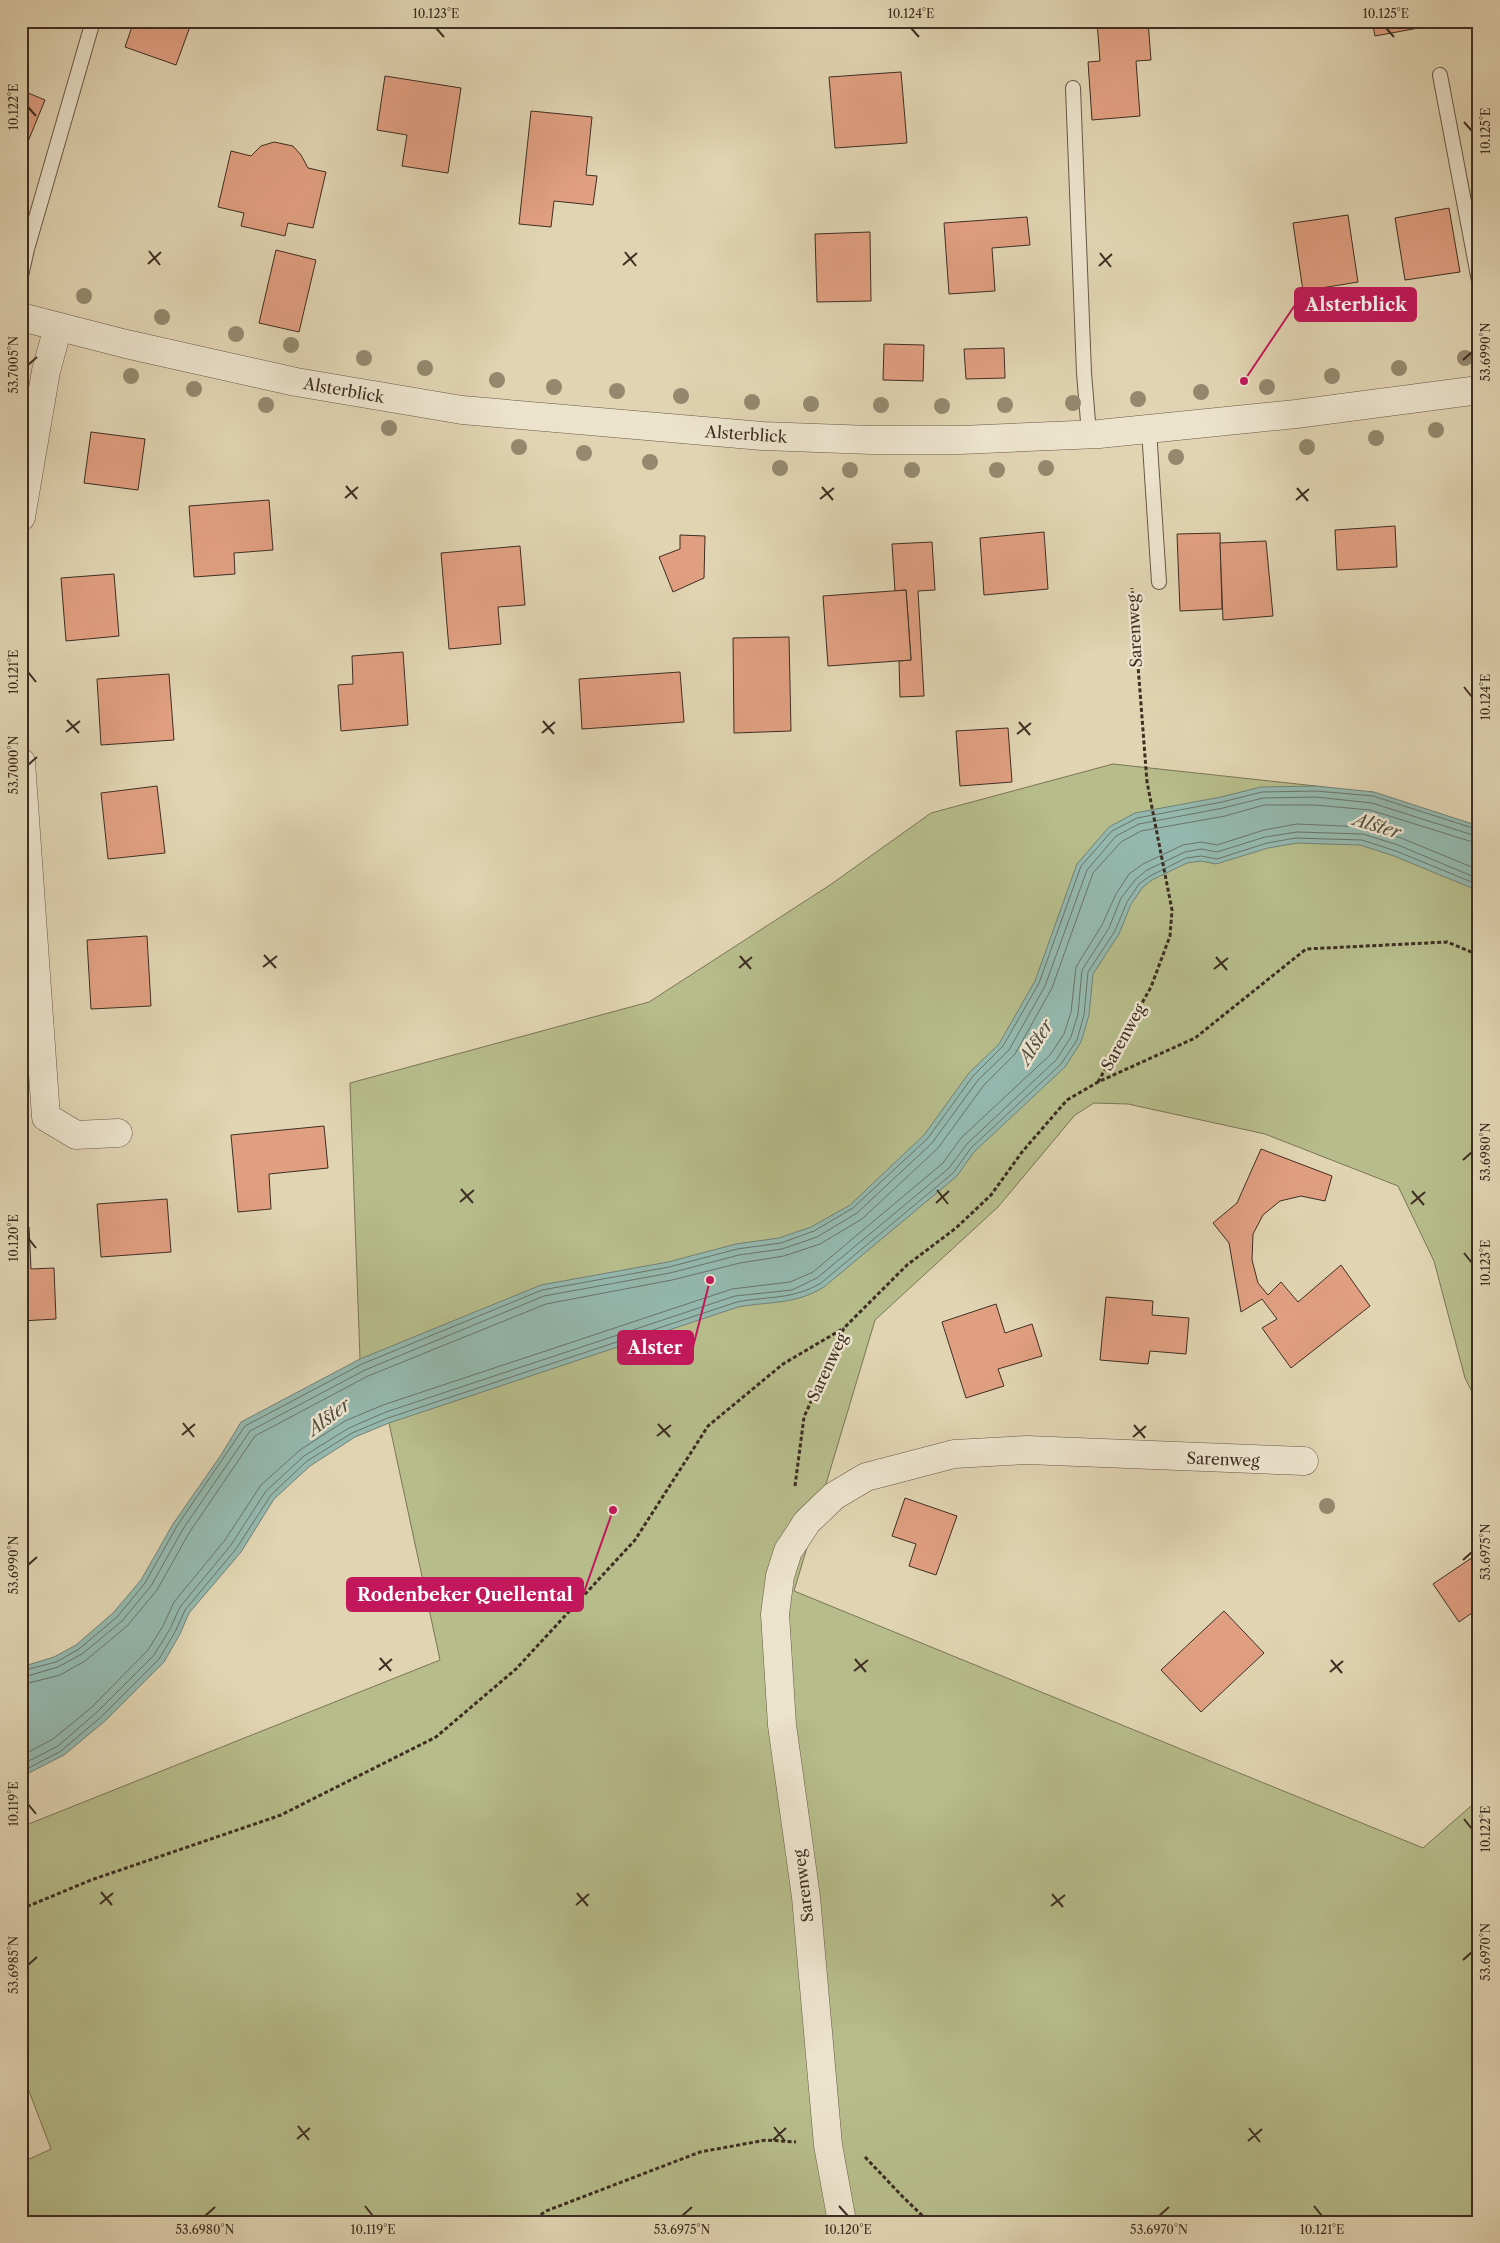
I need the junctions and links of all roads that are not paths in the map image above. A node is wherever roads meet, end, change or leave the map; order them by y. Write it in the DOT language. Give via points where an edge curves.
graph roads {
  1 [pos="93,21"];
  2 [pos="1440,74"];
  3 [pos="1073,88"];
  4 [pos="21,276"];
  5 [pos="1479,281"];
  6 [pos="21,317"];
  7 [pos="58,327"];
  8 [pos="1479,390"];
  9 [pos="1149,430"];
  10 [pos="1089,434"];
  11 [pos="21,517"];
  12 [pos="1159,582"];
  13 [pos="21,762"];
  14 [pos="118,1132"];
  15 [pos="1304,1461"];
  16 [pos="842,2222"];
  1 -- 4 [label="lane"];
  2 -- 5 [label="lane"];
  3 -- 10 [label="lane"];
  6 -- 7 [label="street, Alsterblick"];
  7 -- 10 [label="street, Alsterblick" via="296,382 462,410 801,438 961,440"];
  7 -- 11 [label="street" via="46,371"];
  8 -- 9 [label="street, Alsterblick"];
  9 -- 10 [label="street, Alsterblick"];
  9 -- 12 [label="lane"];
  13 -- 14 [label="street" via="46,1117 76,1136"];
  15 -- 16 [label="street, Sarenweg" via="1027,1450 954,1454 866,1477 834,1496 808,1522 788,1551 780,1576 775,1614 782,1725 806,1897 828,2144"];
}
